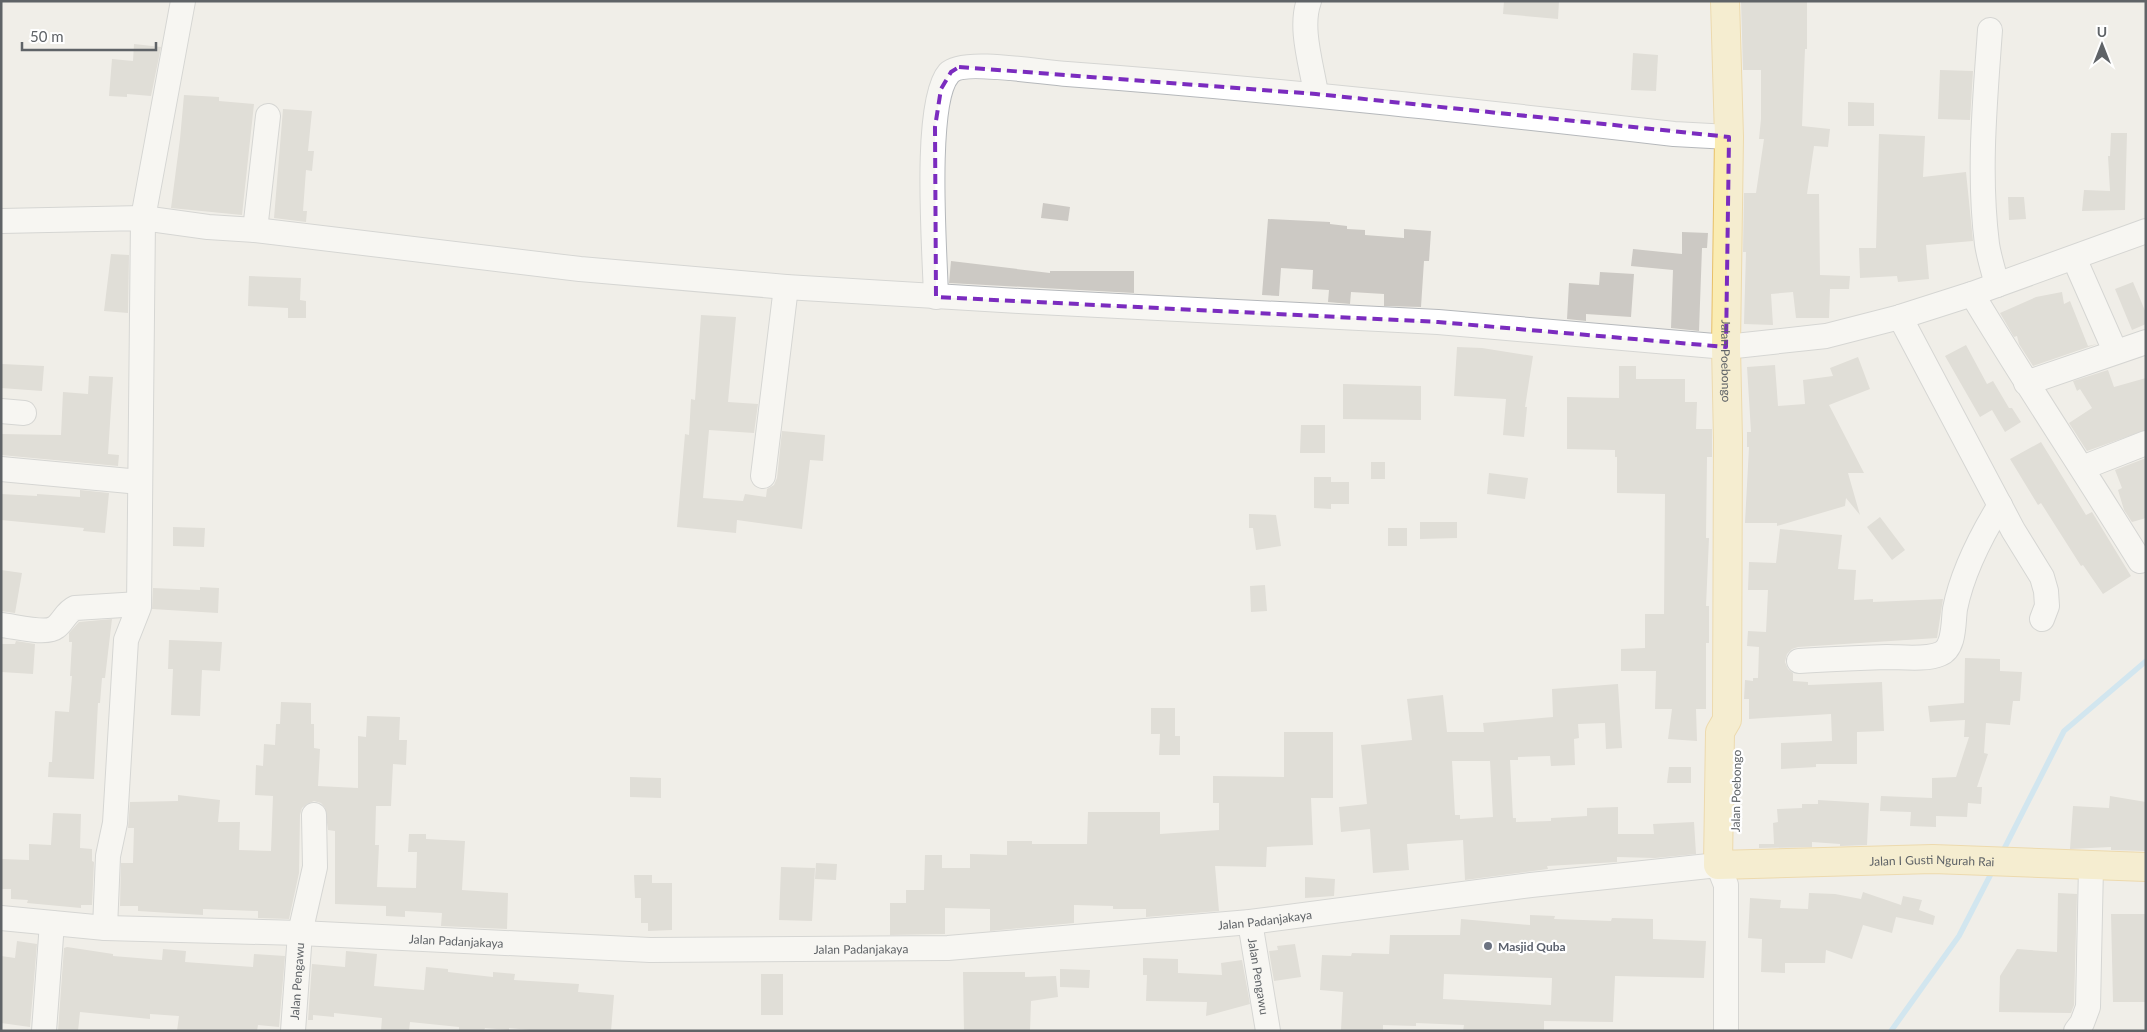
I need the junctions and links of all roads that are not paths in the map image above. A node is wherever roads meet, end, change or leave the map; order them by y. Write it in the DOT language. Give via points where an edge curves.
graph roads {
  1 [pos="183,1"];
  2 [pos="1309,1"];
  3 [pos="1725,1"];
  4 [pos="1990,30"];
  5 [pos="1316,94"];
  6 [pos="268,116"];
  7 [pos="1729,137"];
  8 [pos="143,218"];
  9 [pos="1,220"];
  10 [pos="255,230"];
  11 [pos="2146,230"];
  12 [pos="2074,258"];
  13 [pos="1997,285"];
  14 [pos="786,287"];
  15 [pos="1972,294"];
  16 [pos="936,297"];
  17 [pos="1900,317"];
  18 [pos="2146,342"];
  19 [pos="1726,347"];
  20 [pos="2115,351"];
  21 [pos="2026,383"];
  22 [pos="2146,443"];
  23 [pos="2082,468"];
  24 [pos="1,469"];
  25 [pos="763,476"];
  26 [pos="140,482"];
  27 [pos="2000,505"];
  28 [pos="2140,561"];
  29 [pos="139,604"];
  30 [pos="2042,619"];
  31 [pos="1,625"];
  32 [pos="1799,661"];
  33 [pos="314,815"];
  34 [pos="2091,866"];
  35 [pos="2146,867"];
  36 [pos="1726,872"];
  37 [pos="1,918"];
  38 [pos="1250,922"];
  39 [pos="52,923"];
  40 [pos="105,928"];
  41 [pos="300,933"];
  42 [pos="44,1031"];
  43 [pos="293,1031"];
  44 [pos="1268,1031"];
  45 [pos="1726,1031"];
  46 [pos="2076,1031"];
  1 -- 8 [label="street"];
  2 -- 5 [label="street" via="1306,29"];
  3 -- 7 [label="main road, Jalan Poebongo"];
  4 -- 13 [label="street" via="1983,199 1988,246"];
  5 -- 7 [label="street" via="1674,134"];
  5 -- 16 [label="street" via="982,66 958,67 941,89 935,127"];
  6 -- 10 [label="street"];
  7 -- 19 [label="main road, Jalan Poebongo"];
  8 -- 9 [label="street"];
  8 -- 10 [label="street"];
  8 -- 26 [label="street"];
  10 -- 14 [label="street" via="580,268"];
  11 -- 12 [label="street"];
  12 -- 13 [label="street"];
  12 -- 20 [label="street"];
  13 -- 15 [label="street"];
  14 -- 16 [label="street"];
  14 -- 25 [label="street"];
  15 -- 17 [label="street"];
  15 -- 21 [label="street"];
  16 -- 19 [label="street" via="1438,322"];
  17 -- 19 [label="street" via="1826,336"];
  17 -- 27 [label="street"];
  18 -- 20 [label="street"];
  19 -- 36 [label="main road, Jalan Poebongo" via="1727,720 1720,732"];
  20 -- 21 [label="street"];
  21 -- 23 [label="street"];
  22 -- 23 [label="street"];
  23 -- 28 [label="street"];
  24 -- 26 [label="street"];
  26 -- 29 [label="street"];
  27 -- 30 [label="street" via="2042,577 2047,606"];
  27 -- 32 [label="street" via="1965,578 1955,610 1951,640 1941,654"];
  29 -- 31 [label="street" via="75,608 54,629 45,631"];
  29 -- 40 [label="street" via="139,612 126,640"];
  33 -- 41 [label="street, Jalan Pengawu" via="315,867"];
  34 -- 35 [label="main road, Jalan I Gusti Ngurah Rai"];
  34 -- 36 [label="main road, Jalan I Gusti Ngurah Rai" via="1933,859"];
  34 -- 46 [label="street" via="2088,1001 2082,1023"];
  36 -- 38 [label="street, Jalan Padanjakaya" via="1531,884"];
  36 -- 45 [label="street"];
  37 -- 39 [label="street, Jalan Padanjakaya"];
  38 -- 41 [label="street, Jalan Padanjakaya" via="938,948 650,950"];
  38 -- 44 [label="street, Jalan Pengawu"];
  39 -- 40 [label="street, Jalan Padanjakaya"];
  39 -- 42 [label="street"];
  40 -- 41 [label="street, Jalan Padanjakaya"];
  41 -- 43 [label="street, Jalan Pengawu"];
}
